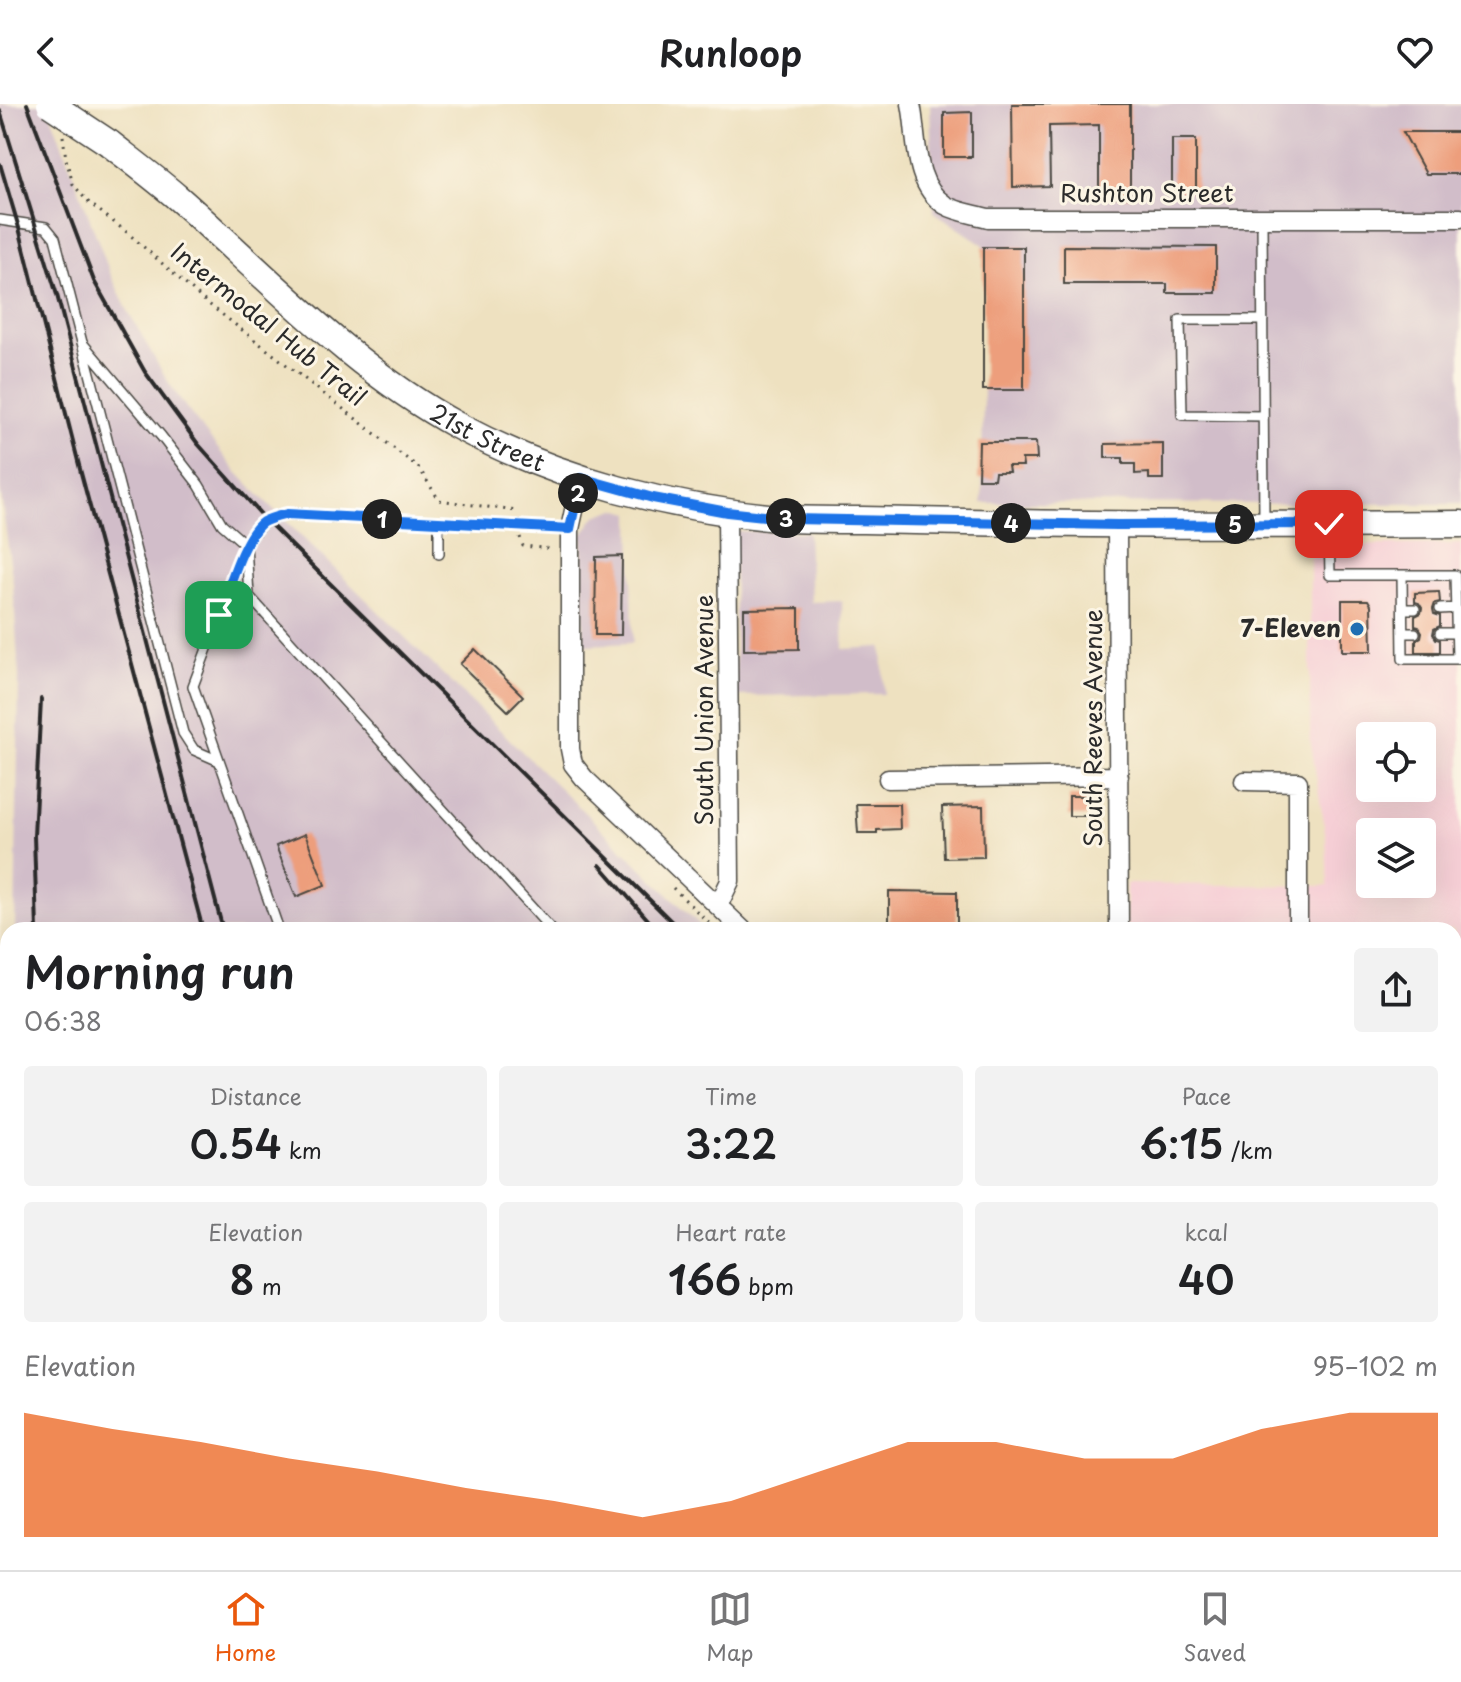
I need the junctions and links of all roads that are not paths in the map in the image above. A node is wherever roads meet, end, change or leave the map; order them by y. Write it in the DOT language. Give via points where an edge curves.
graph roads {
  1 [pos="50,104"];
  2 [pos="911,104"];
  3 [pos="1262,218"];
  4 [pos="1461,218"];
  5 [pos="0,220"];
  6 [pos="1263,320"];
  7 [pos="83,344"];
  8 [pos="1263,416"];
  9 [pos="581,478"];
  10 [pos="727,512"];
  11 [pos="439,522"];
  12 [pos="1264,524"];
  13 [pos="1329,524"];
  14 [pos="1461,524"];
  15 [pos="1117,525"];
  16 [pos="570,529"];
  17 [pos="246,545"];
  18 [pos="439,554"];
  19 [pos="1402,575"];
  20 [pos="1456,608"];
  21 [pos="1403,609"];
  22 [pos="1415,609"];
  23 [pos="1440,609"];
  24 [pos="1403,633"];
  25 [pos="1415,633"];
  26 [pos="1440,633"];
  27 [pos="1457,633"];
  28 [pos="1459,659"];
  29 [pos="219,761"];
  30 [pos="1119,776"];
  31 [pos="888,779"];
  32 [pos="1244,781"];
  33 [pos="718,906"];
  34 [pos="276,922"];
  35 [pos="545,922"];
  36 [pos="735,922"];
  37 [pos="1119,922"];
  38 [pos="1298,922"];
  1 -- 9 [label="main road, 21st Street, bridge" via="177,197 329,335 401,390 456,425"];
  2 -- 3 [label="street, Rushton Street" via="921,173 936,196 953,209 988,218"];
  3 -- 4 [label="street, Rushton Street"];
  3 -- 6 [label="lane"];
  5 -- 7 [label="lane" via="46,227 55,238"];
  6 -- 8 [label="lane"];
  6 -- 8 [label="lane" via="1180,320 1182,415"];
  7 -- 17 [label="lane" via="199,485 222,524"];
  7 -- 29 [label="lane" via="183,733 194,750"];
  8 -- 12 [label="lane"];
  9 -- 10 [label="main road, 21st Street"];
  9 -- 16 [label="street"];
  10 -- 15 [label="main road, 21st Street" via="791,519"];
  10 -- 33 [label="street, South Union Avenue" via="730,881"];
  11 -- 16 [label="lane"];
  11 -- 17 [label="lane" via="287,514 266,520"];
  11 -- 18 [label="lane"];
  12 -- 13 [label="main road, 21st Street"];
  12 -- 15 [label="main road, 21st Street"];
  13 -- 14 [label="main road, 21st Street"];
  13 -- 19 [label="lane" via="1330,575"];
  15 -- 30 [label="street, South Reeves Avenue"];
  16 -- 33 [label="street" via="573,764"];
  17 -- 29 [label="lane" via="193,686"];
  17 -- 35 [label="lane" via="249,596"];
  19 -- 20 [label="lane" via="1455,575"];
  19 -- 21 [label="lane"];
  20 -- 23 [label="lane"];
  20 -- 27 [label="lane"];
  21 -- 22 [label="lane"];
  21 -- 24 [label="lane"];
  24 -- 25 [label="lane"];
  24 -- 28 [label="lane" via="1403,659"];
  26 -- 27 [label="lane"];
  27 -- 28 [label="lane"];
  29 -- 34 [label="lane"];
  30 -- 31 [label="street"];
  30 -- 37 [label="street, South Reeves Avenue"];
  32 -- 38 [label="street" via="1298,782"];
  33 -- 36 [label="street"];
}
